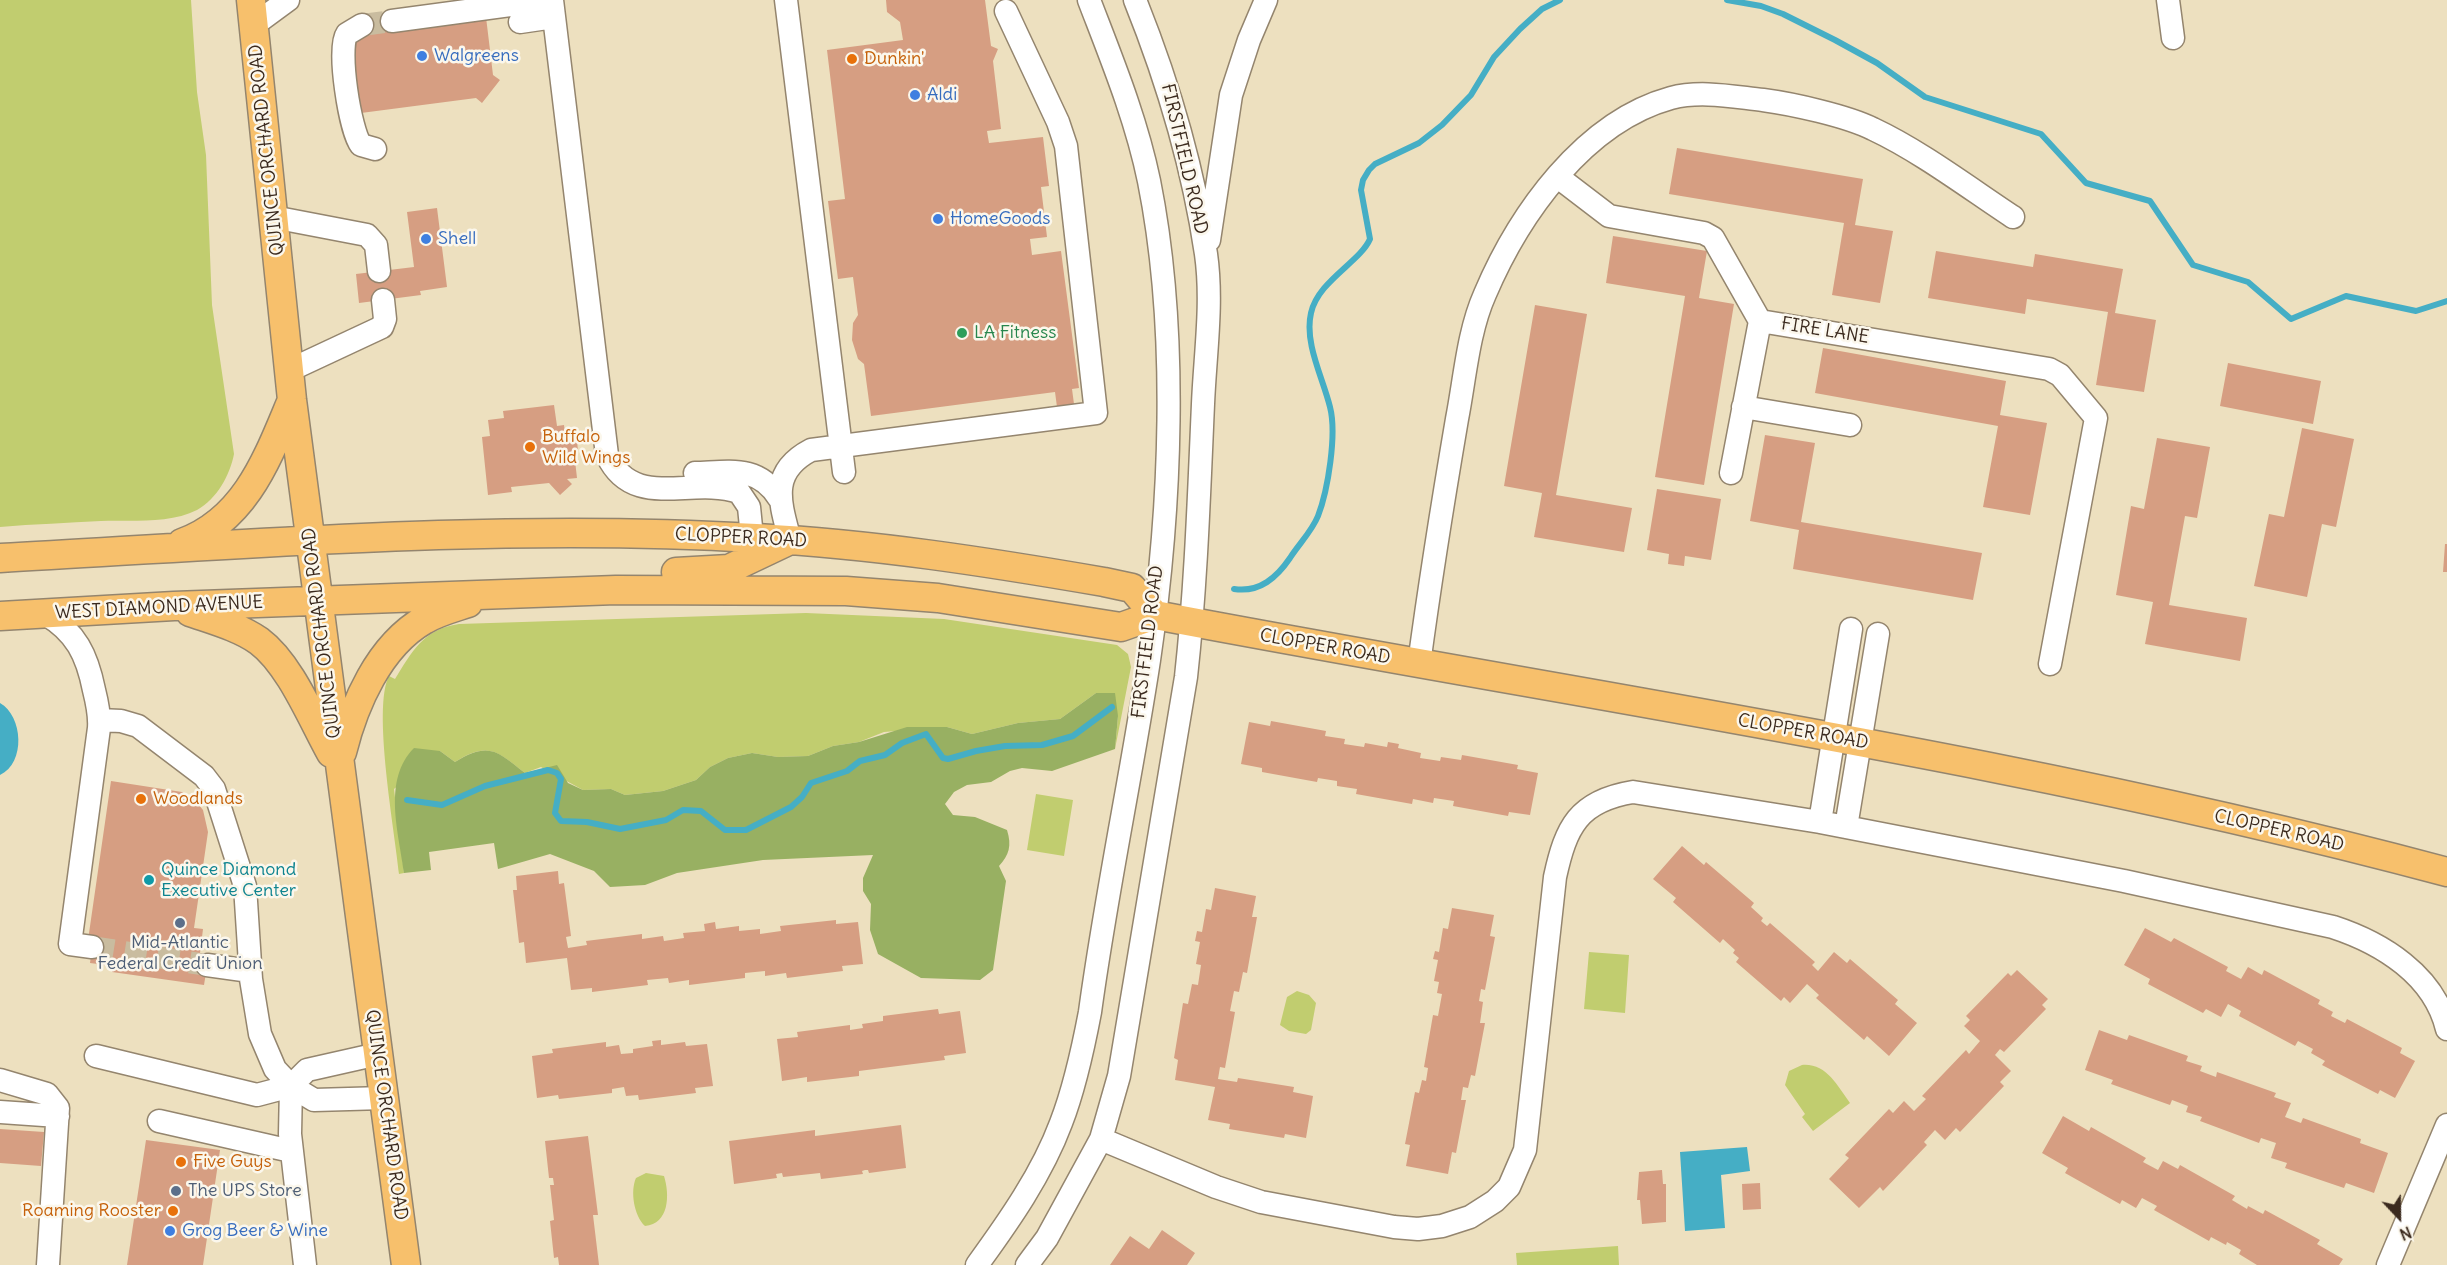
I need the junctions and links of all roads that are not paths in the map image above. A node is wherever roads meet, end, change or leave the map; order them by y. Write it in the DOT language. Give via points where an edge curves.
graph roads {
  1 [pos="288,0"];
  2 [pos="786,0"];
  3 [pos="1089,0"];
  4 [pos="1135,0"];
  5 [pos="1266,0"];
  6 [pos="2168,0"];
  7 [pos="551,6"];
  8 [pos="1006,11"];
  9 [pos="252,12"];
  10 [pos="392,21"];
  11 [pos="520,22"];
  12 [pos="362,25"];
  13 [pos="2173,38"];
  14 [pos="375,149"];
  15 [pos="1558,177"];
  16 [pos="273,217"];
  17 [pos="2013,217"];
  18 [pos="1206,256"];
  19 [pos="379,271"];
  20 [pos="383,300"];
  21 [pos="1760,321"];
  22 [pos="290,370"];
  23 [pos="292,400"];
  24 [pos="1743,407"];
  25 [pos="603,410"];
  26 [pos="1850,425"];
  27 [pos="841,444"];
  28 [pos="844,472"];
  29 [pos="1731,473"];
  30 [pos="779,498"];
  31 [pos="752,537"];
  32 [pos="311,540"];
  33 [pos="790,540"];
  34 [pos="158,549"];
  35 [pos="0,558"];
  36 [pos="616,590"];
  37 [pos="495,596"];
  38 [pos="318,600"];
  39 [pos="174,606"];
  40 [pos="45,614"];
  41 [pos="1155,615"];
  42 [pos="0,616"];
  43 [pos="1191,622"];
  44 [pos="1851,629"];
  45 [pos="1878,634"];
  46 [pos="1419,664"];
  47 [pos="2050,664"];
  48 [pos="99,720"];
  49 [pos="1846,739"];
  50 [pos="339,766"];
  51 [pos="1820,822"];
  52 [pos="1846,827"];
  53 [pos="2447,872"];
  54 [pos="92,948"];
  55 [pos="207,965"];
  56 [pos="250,971"];
  57 [pos="2447,1029"];
  58 [pos="378,1054"];
  59 [pos="96,1056"];
  60 [pos="0,1080"];
  61 [pos="291,1086"];
  62 [pos="384,1098"];
  63 [pos="0,1112"];
  64 [pos="58,1116"];
  65 [pos="159,1121"];
  66 [pos="2447,1125"];
  67 [pos="1101,1139"];
  68 [pos="291,1151"];
  69 [pos="48,1265"];
  70 [pos="305,1265"];
  71 [pos="406,1265"];
  72 [pos="977,1265"];
  73 [pos="1027,1265"];
  74 [pos="2388,1265"];
  1 -- 9 [label="street"];
  2 -- 27 [label="street"];
  3 -- 41 [label="street, FIRSTFIELD ROAD" via="1135,127 1160,249 1168,406"];
  4 -- 18 [label="street, FIRSTFIELD ROAD" via="1177,118"];
  5 -- 18 [label="street" via="1248,39 1231,95"];
  6 -- 13 [label="street"];
  7 -- 10 [label="street"];
  7 -- 11 [label="street"];
  7 -- 25 [label="street"];
  8 -- 27 [label="street" via="1066,146 1096,413"];
  9 -- 16 [label="main road, QUINCE ORCHARD ROAD"];
  12 -- 14 [label="street" via="347,34 342,49 354,133 361,145"];
  15 -- 17 [label="street" via="1604,130 1631,114 1671,98 1700,94 1731,96 1790,104 1872,128"];
  15 -- 21 [label="street, FIRE LANE" via="1609,216 1704,233 1713,238"];
  15 -- 46 [label="street" via="1511,240 1484,295 1472,335 1433,558"];
  16 -- 19 [label="street" via="367,235 376,245"];
  16 -- 22 [label="main road, QUINCE ORCHARD ROAD"];
  18 -- 43 [label="street, FIRSTFIELD ROAD" via="1208,322"];
  20 -- 22 [label="street" via="382,327"];
  21 -- 24 [label="street"];
  21 -- 47 [label="street, FIRE LANE" via="2049,369 2060,375 2096,418"];
  22 -- 23 [label="main road, QUINCE ORCHARD ROAD"];
  23 -- 32 [label="main road, QUINCE ORCHARD ROAD"];
  23 -- 34 [label="main road" via="268,455 231,513 195,538"];
  24 -- 26 [label="street"];
  24 -- 29 [label="street"];
  25 -- 30 [label="street" via="614,448 626,467 635,473 752,474 764,479"];
  25 -- 31 [label="street" via="607,455 626,481 641,488 708,485 739,492 749,507"];
  27 -- 28 [label="street"];
  27 -- 30 [label="street" via="803,454 782,481"];
  30 -- 33 [label="street"];
  31 -- 32 [label="main road, CLOPPER ROAD" via="609,532"];
  31 -- 33 [label="main road, CLOPPER ROAD"];
  32 -- 34 [label="main road"];
  32 -- 38 [label="main road, QUINCE ORCHARD ROAD"];
  33 -- 36 [label="main road" via="729,569 679,571"];
  33 -- 41 [label="main road, CLOPPER ROAD" via="983,561 1113,584 1132,588"];
  34 -- 35 [label="main road"];
  36 -- 37 [label="main road, CLOPPER ROAD"];
  36 -- 41 [label="main road, CLOPPER ROAD" via="846,591 938,598 1120,627"];
  37 -- 38 [label="main road, CLOPPER ROAD"];
  37 -- 50 [label="main road" via="424,620 398,642 358,702"];
  38 -- 39 [label="main road, WEST DIAMOND AVENUE"];
  38 -- 50 [label="main road, QUINCE ORCHARD ROAD"];
  39 -- 40 [label="main road, WEST DIAMOND AVENUE"];
  39 -- 50 [label="main road" via="229,625 270,651 282,665"];
  40 -- 42 [label="main road, WEST DIAMOND AVENUE"];
  40 -- 48 [label="street" via="69,631 84,652"];
  41 -- 43 [label="main road, CLOPPER ROAD"];
  41 -- 72 [label="street, FIRSTFIELD ROAD" via="1080,1063 1060,1125 1033,1181"];
  43 -- 46 [label="main road, CLOPPER ROAD"];
  43 -- 67 [label="street, FIRSTFIELD ROAD" via="1184,688 1119,1076"];
  44 -- 49 [label="street"];
  45 -- 49 [label="street"];
  46 -- 49 [label="main road, CLOPPER ROAD"];
  48 -- 54 [label="street" via="70,944"];
  48 -- 56 [label="street" via="138,726 211,784 244,886"];
  49 -- 51 [label="street"];
  49 -- 52 [label="street"];
  49 -- 53 [label="main road, CLOPPER ROAD" via="2313,837"];
  50 -- 58 [label="main road, QUINCE ORCHARD ROAD"];
  51 -- 52 [label="street"];
  51 -- 67 [label="street" via="1632,792 1595,802 1579,814 1564,841 1555,878 1525,1150 1509,1187 1470,1217 1442,1226 1394,1227 1261,1202"];
  52 -- 57 [label="street" via="2124,881 2363,937 2388,950 2409,968 2431,995"];
  55 -- 56 [label="street"];
  56 -- 61 [label="street" via="263,1043 275,1069"];
  58 -- 61 [label="street" via="307,1070"];
  58 -- 62 [label="main road, QUINCE ORCHARD ROAD"];
  59 -- 61 [label="street" via="251,1095"];
  60 -- 64 [label="street" via="46,1094 56,1102"];
  61 -- 62 [label="street" via="314,1100"];
  61 -- 68 [label="street"];
  62 -- 71 [label="main road, QUINCE ORCHARD ROAD"];
  63 -- 64 [label="street"];
  64 -- 69 [label="street"];
  65 -- 68 [label="street"];
  66 -- 74 [label="street"];
  67 -- 73 [label="street, FIRSTFIELD ROAD" via="1047,1238"];
  68 -- 70 [label="street"];
}
